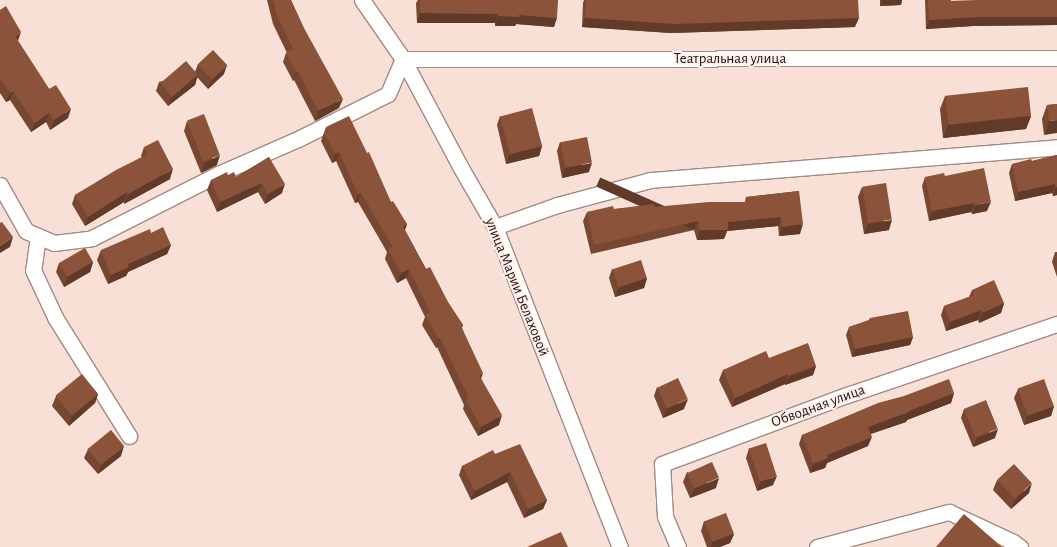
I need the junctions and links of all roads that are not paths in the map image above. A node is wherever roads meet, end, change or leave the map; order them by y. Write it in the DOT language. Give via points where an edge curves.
graph roads {
  1 [pos="362,0"];
  2 [pos="1057,58"];
  3 [pos="403,59"];
  4 [pos="1057,147"];
  5 [pos="0,186"];
  6 [pos="495,227"];
  7 [pos="38,236"];
  8 [pos="1057,324"];
  9 [pos="129,436"];
  10 [pos="620,547"];
  11 [pos="678,547"];
  12 [pos="817,547"];
  13 [pos="1020,547"];
  1 -- 3 [label="street, улица Марии Белаховой"];
  2 -- 3 [label="street, Театральная улица"];
  3 -- 6 [label="street, улица Марии Белаховой"];
  3 -- 7 [label="street" via="388,94 300,138 218,174 92,238 54,243"];
  4 -- 6 [label="street" via="650,180 557,205"];
  5 -- 7 [label="street" via="26,231"];
  6 -- 10 [label="street, улица Марии Белаховой"];
  7 -- 9 [label="street" via="33,270 56,319"];
  8 -- 11 [label="street, Обводная улица" via="847,395 662,464 665,516"];
  12 -- 13 [label="street" via="949,512"];
}
